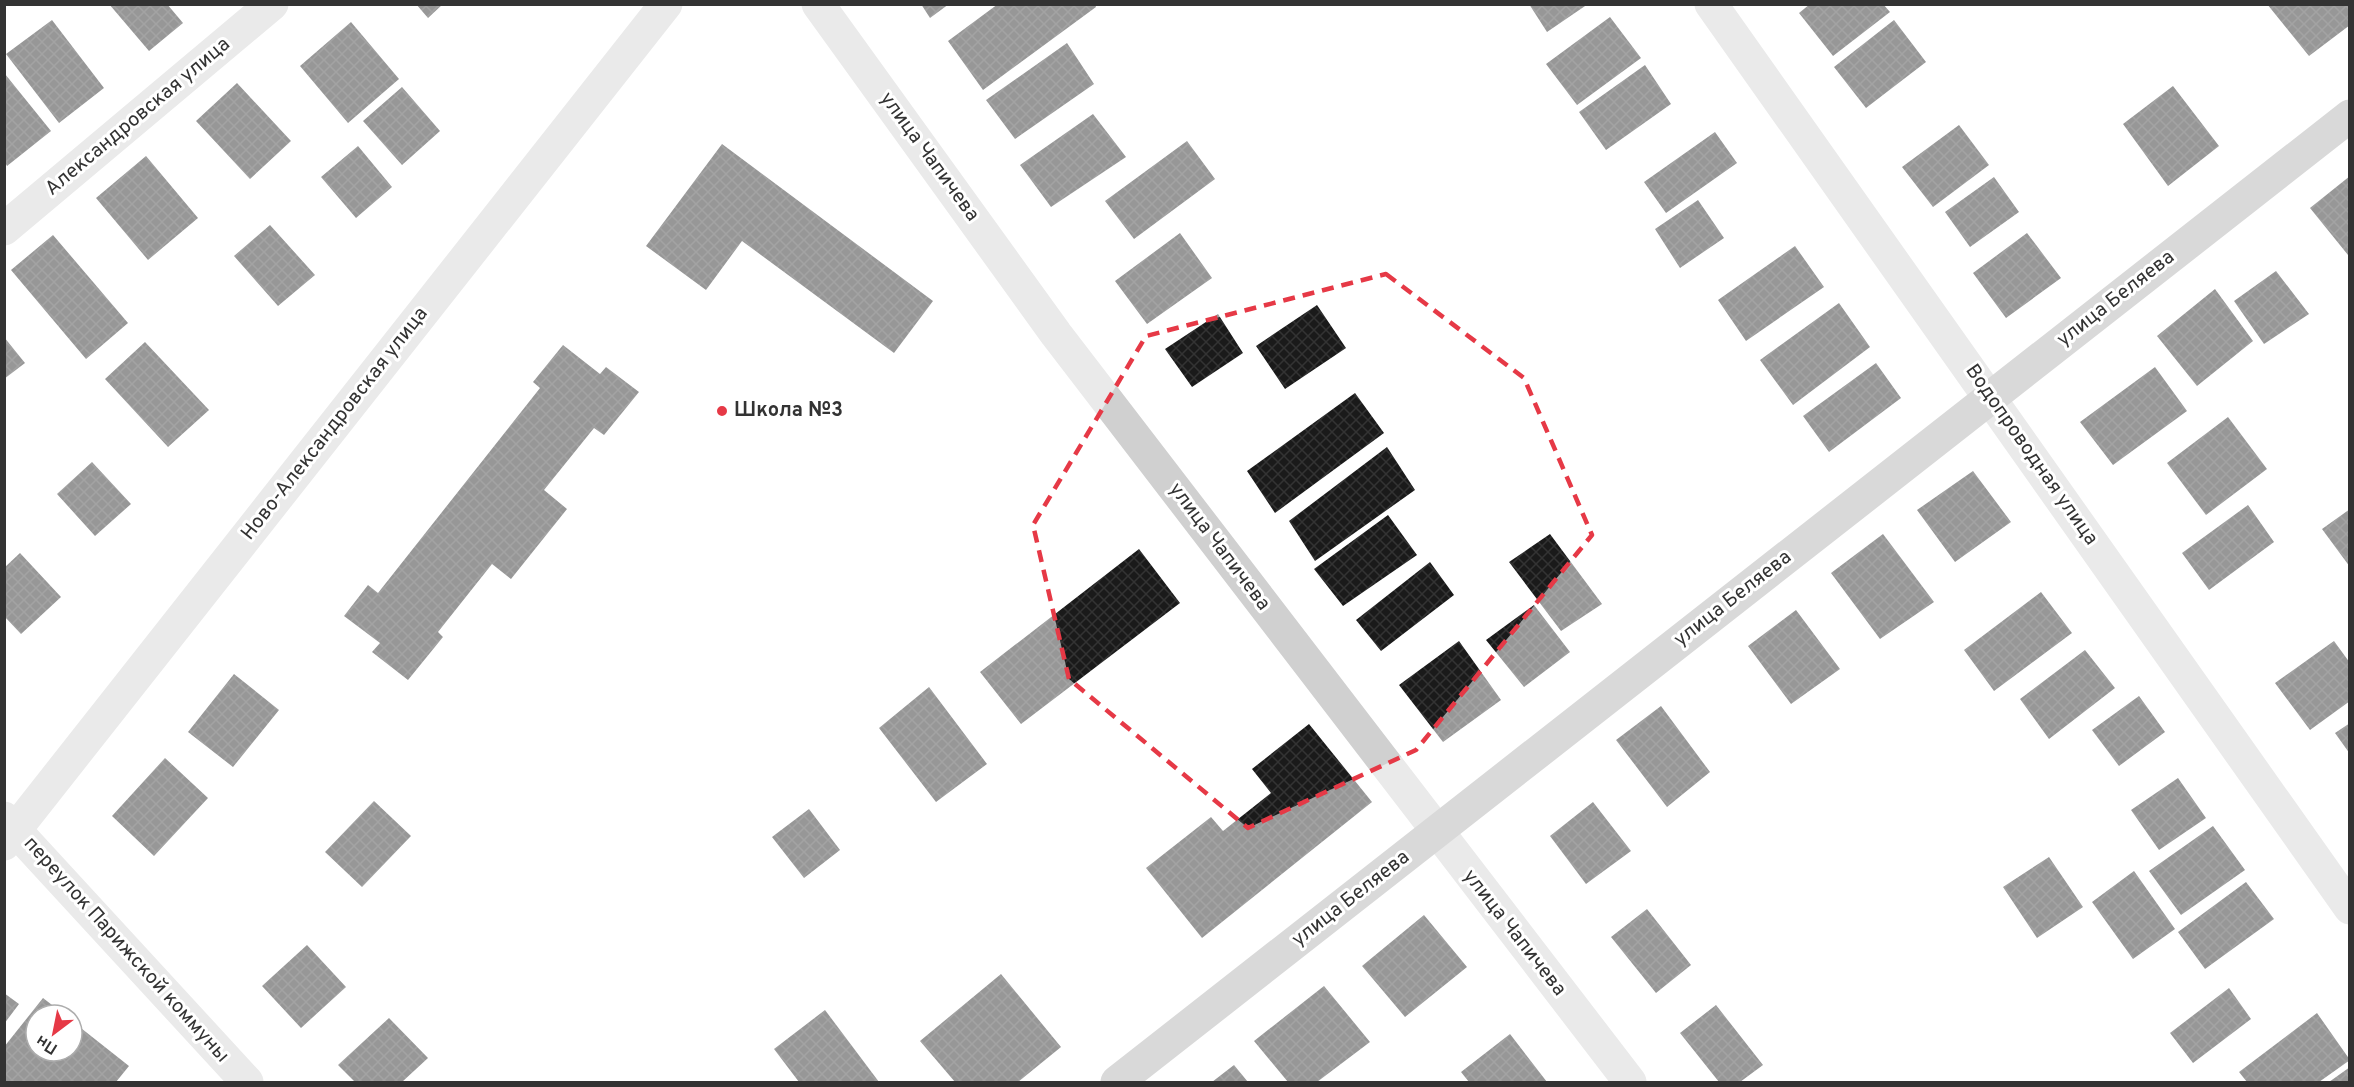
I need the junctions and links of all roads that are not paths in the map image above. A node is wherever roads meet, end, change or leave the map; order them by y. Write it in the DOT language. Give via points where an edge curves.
graph roads {
  1 [pos="272,4"];
  2 [pos="666,4"];
  3 [pos="818,4"];
  4 [pos="1711,4"];
  5 [pos="2349,116"];
  6 [pos="4,229"];
  7 [pos="1991,397"];
  8 [pos="8,830"];
  9 [pos="1436,832"];
  10 [pos="2349,908"];
  11 [pos="247,1083"];
  12 [pos="1117,1083"];
  13 [pos="1630,1083"];
  1 -- 6 [label="street, Александровская улица"];
  2 -- 8 [label="street, Ново-Александровская улица"];
  3 -- 9 [label="street, улица Чапичева" via="1056,334"];
  4 -- 7 [label="street, Водопроводная улица"];
  5 -- 7 [label="main road, улица Беляева"];
  7 -- 9 [label="main road, улица Беляева"];
  7 -- 10 [label="street, Водопроводная улица"];
  8 -- 11 [label="street, переулок Парижской коммуны"];
  9 -- 12 [label="main road, улица Беляева"];
  9 -- 13 [label="street, улица Чапичева"];
}
